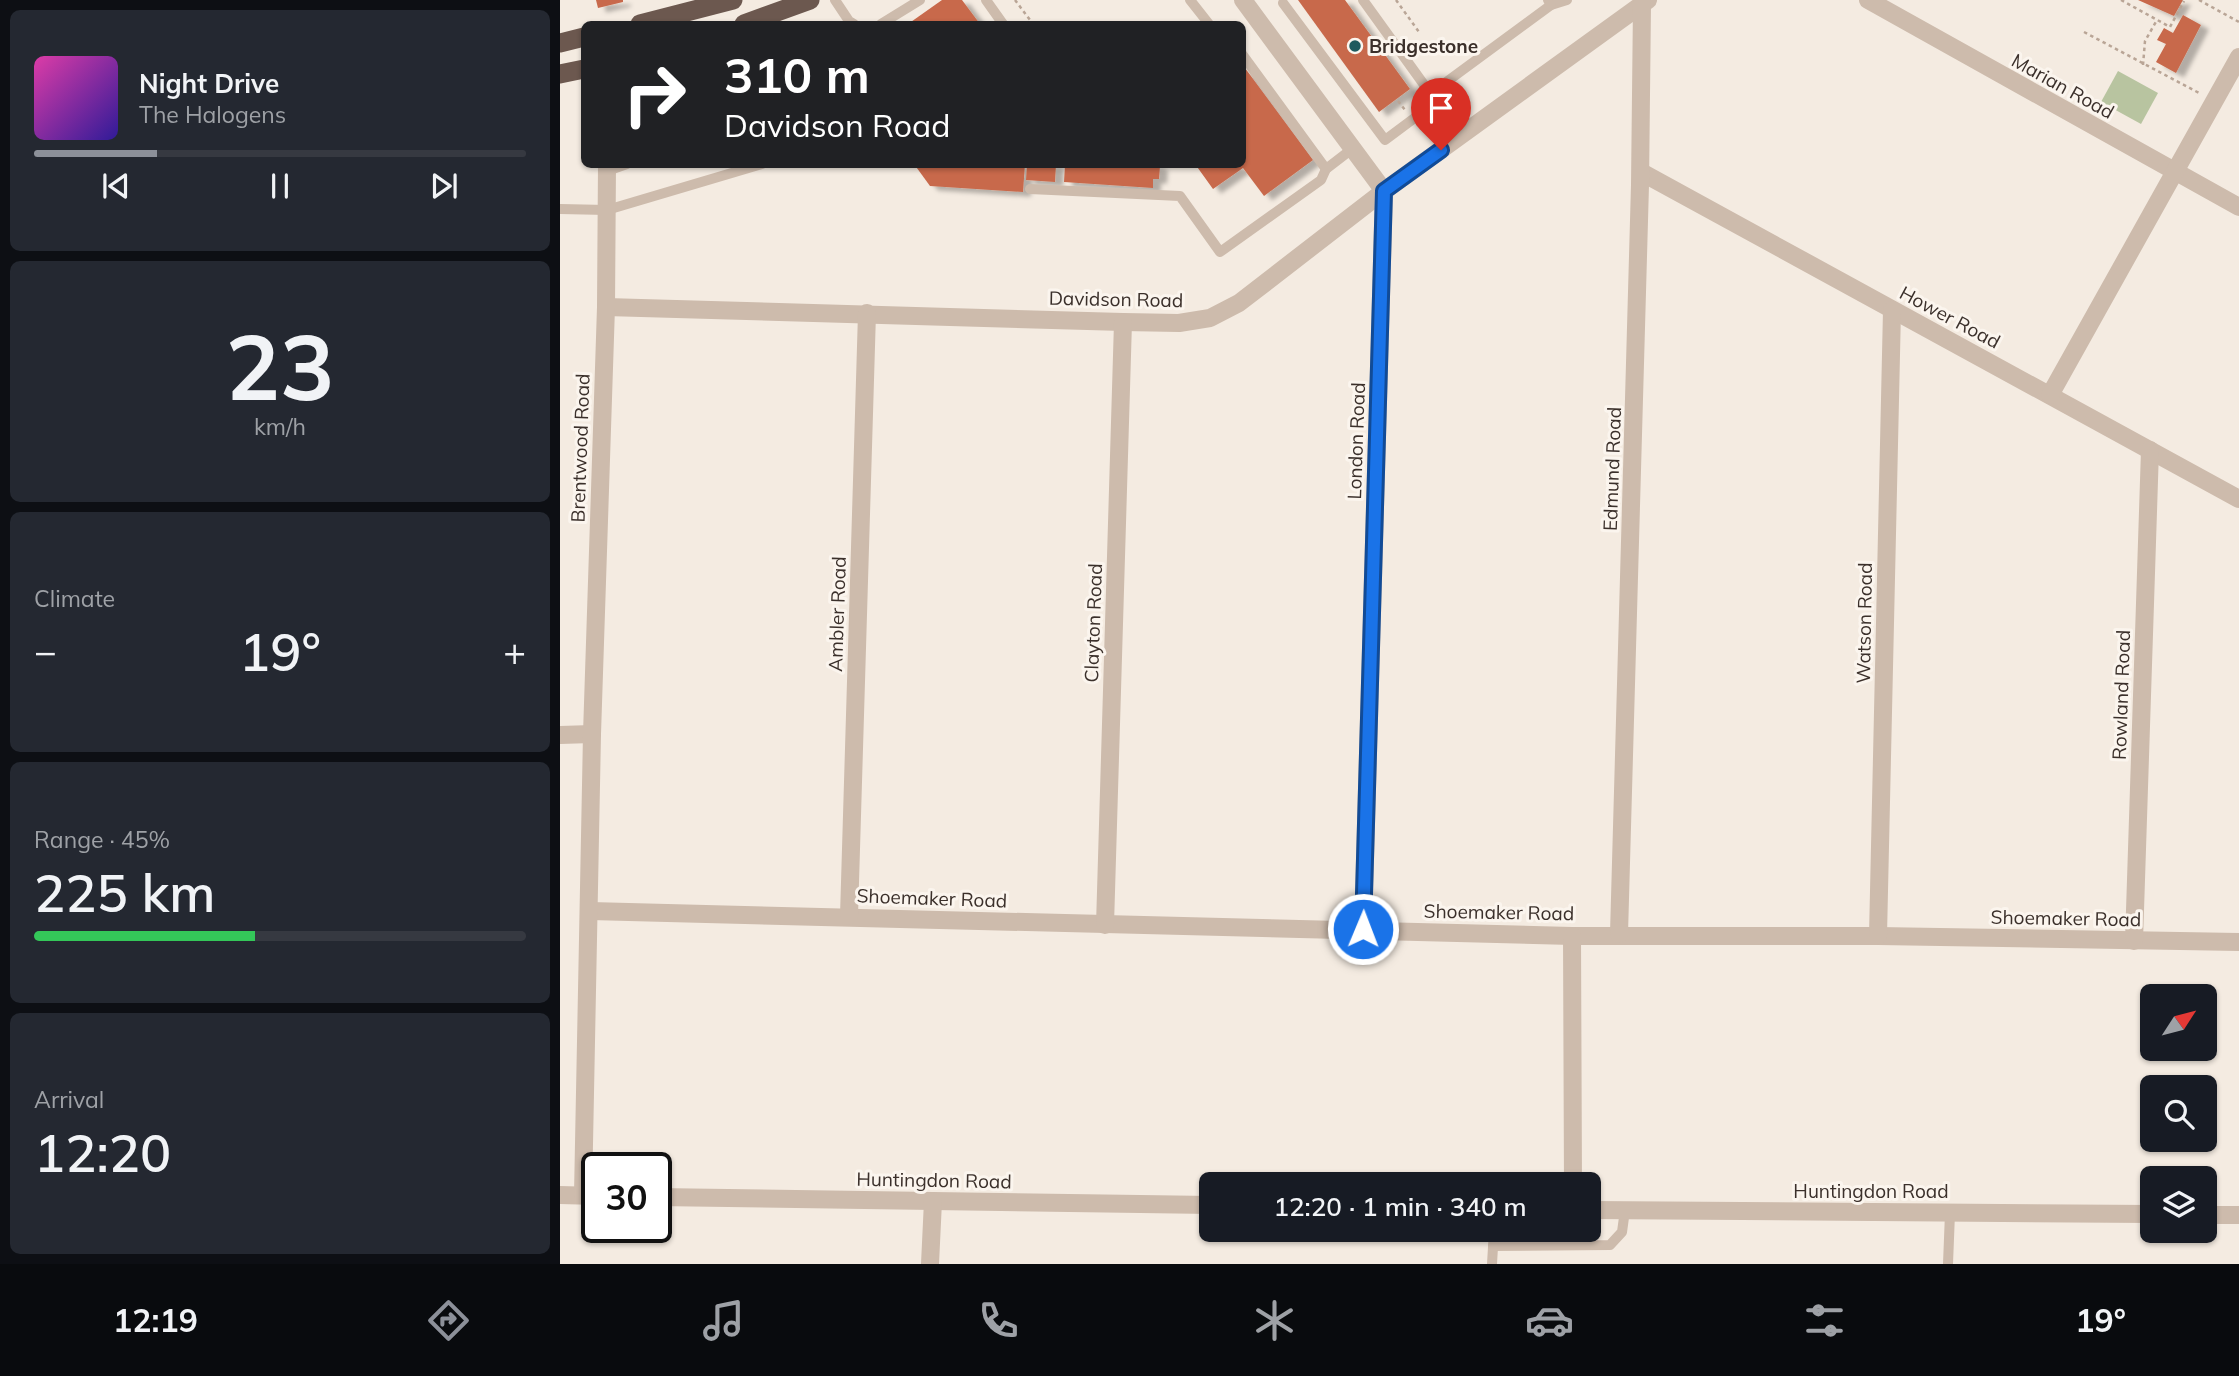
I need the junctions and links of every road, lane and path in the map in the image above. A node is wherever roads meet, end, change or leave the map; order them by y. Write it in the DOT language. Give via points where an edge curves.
graph roads {
  1 [pos="733,0"];
  2 [pos="810,0"];
  3 [pos="835,0"];
  4 [pos="920,0"];
  5 [pos="986,0"];
  6 [pos="1015,0"];
  7 [pos="1190,0"];
  8 [pos="1243,0"];
  9 [pos="1363,0"];
  10 [pos="1396,0"];
  11 [pos="1567,0"];
  12 [pos="1868,0"];
  13 [pos="2121,0"];
  14 [pos="2199,0"];
  15 [pos="2184,1"];
  16 [pos="1645,2"];
  17 [pos="1283,3"];
  18 [pos="1549,3"];
  19 [pos="690,5"];
  20 [pos="2157,20"];
  21 [pos="648,21"];
  22 [pos="752,21"];
  23 [pos="849,21"];
  24 [pos="886,21"];
  25 [pos="1001,21"];
  26 [pos="1032,21"];
  27 [pos="1207,21"];
  28 [pos="2239,22"];
  29 [pos="1419,32"];
  30 [pos="2084,32"];
  31 [pos="581,38"];
  32 [pos="560,43"];
  33 [pos="2239,57"];
  34 [pos="1246,59"];
  35 [pos="2143,65"];
  36 [pos="581,70"];
  37 [pos="560,74"];
  38 [pos="2204,95"];
  39 [pos="1433,98"];
  40 [pos="1461,136"];
  41 [pos="1352,149"];
  42 [pos="607,168"];
  43 [pos="749,168"];
  44 [pos="1326,169"];
  45 [pos="1641,172"];
  46 [pos="2174,172"];
  47 [pos="1030,189"];
  48 [pos="1384,191"];
  49 [pos="2239,207"];
  50 [pos="560,209"];
  51 [pos="607,210"];
  52 [pos="606,307"];
  53 [pos="1892,310"];
  54 [pos="867,313"];
  55 [pos="1123,322"];
  56 [pos="2050,395"];
  57 [pos="2150,450"];
  58 [pos="2239,499"];
  59 [pos="592,734"];
  60 [pos="560,735"];
  61 [pos="590,911"];
  62 [pos="849,916"];
  63 [pos="1105,925"];
  64 [pos="1363,929"];
  65 [pos="1619,934"];
  66 [pos="1572,936"];
  67 [pos="1878,936"];
  68 [pos="2134,941"];
  69 [pos="2239,942"];
  70 [pos="590,1152"];
  71 [pos="1573,1172"];
  72 [pos="560,1195"];
  73 [pos="581,1195"];
  74 [pos="672,1196"];
  75 [pos="933,1201"];
  76 [pos="1199,1205"];
  77 [pos="1601,1210"];
  78 [pos="1625,1210"];
  79 [pos="1950,1213"];
  80 [pos="2140,1214"];
  81 [pos="2217,1215"];
  82 [pos="2239,1215"];
  83 [pos="1493,1242"];
  84 [pos="1493,1246"];
  85 [pos="930,1264"];
  86 [pos="1493,1264"];
  87 [pos="1948,1264"];
  1 -- 19 [label="highway"];
  2 -- 22 [label="highway"];
  3 -- 23 [label="lane"];
  4 -- 24 [label="lane"];
  5 -- 25 [label="lane"];
  6 -- 26 [label="path"];
  7 -- 27 [label="lane"];
  8 -- 41 [label="street"];
  9 -- 39 [label="lane"];
  10 -- 29 [label="path"];
  11 -- 18 [label="lane"];
  12 -- 46 [label="street, Marian Road"];
  13 -- 20 [label="path"];
  14 -- 28 [label="path"];
  15 -- 20 [label="path" via="2170,27"];
  16 -- 40 [label="street, Davidson Road"];
  16 -- 45 [label="street, Edmund Road"];
  17 -- 39 [label="lane" via="1385,140"];
  18 -- 39 [label="lane"];
  19 -- 21 [label="highway"];
  20 -- 35 [label="path" via="2145,41"];
  30 -- 35 [label="path"];
  31 -- 32 [label="highway"];
  33 -- 46 [label="street"];
  34 -- 44 [label="lane"];
  35 -- 38 [label="path"];
  36 -- 37 [label="highway"];
  39 -- 40 [label="lane"];
  40 -- 48 [label="street, Davidson Road"];
  41 -- 44 [label="lane"];
  41 -- 48 [label="street"];
  42 -- 51 [label="street, Brentwood Road"];
  43 -- 51 [label="lane"];
  44 -- 47 [label="lane" via="1321,180 1220,251 1180,196"];
  45 -- 53 [label="street, Hower Road"];
  45 -- 65 [label="street, Edmund Road"];
  46 -- 49 [label="street, Marian Road"];
  46 -- 56 [label="street"];
  48 -- 55 [label="street, Davidson Road" via="1240,303 1210,318 1179,323"];
  48 -- 64 [label="street, London Road"];
  50 -- 51 [label="lane"];
  51 -- 52 [label="street, Brentwood Road"];
  52 -- 54 [label="street, Davidson Road"];
  52 -- 59 [label="street, Brentwood Road"];
  53 -- 56 [label="street, Hower Road"];
  53 -- 67 [label="street, Watson Road"];
  54 -- 55 [label="street, Davidson Road"];
  54 -- 62 [label="street, Ambler Road"];
  55 -- 63 [label="street, Clayton Road"];
  56 -- 57 [label="street, Hower Road"];
  57 -- 58 [label="street, Hower Road"];
  57 -- 68 [label="street, Rowland Road"];
  59 -- 60 [label="street"];
  59 -- 61 [label="street, Brentwood Road"];
  61 -- 62 [label="street, Shoemaker Road"];
  61 -- 70 [label="street, Brentwood Road"];
  62 -- 63 [label="street, Shoemaker Road"];
  63 -- 64 [label="street, Shoemaker Road"];
  64 -- 66 [label="street, Shoemaker Road"];
  65 -- 66 [label="street, Shoemaker Road"];
  65 -- 67 [label="street, Shoemaker Road"];
  66 -- 71 [label="street"];
  67 -- 68 [label="street, Shoemaker Road"];
  68 -- 69 [label="street, Shoemaker Road"];
  72 -- 73 [label="street"];
  74 -- 75 [label="street, Huntingdon Road"];
  75 -- 76 [label="street, Huntingdon Road"];
  75 -- 85 [label="street"];
  77 -- 78 [label="street, Huntingdon Road"];
  78 -- 79 [label="street, Huntingdon Road"];
  78 -- 84 [label="lane" via="1622,1232 1610,1245"];
  79 -- 80 [label="street, Huntingdon Road"];
  79 -- 87 [label="lane"];
  81 -- 82 [label="street"];
  83 -- 84 [label="lane"];
  84 -- 86 [label="lane"];
}
